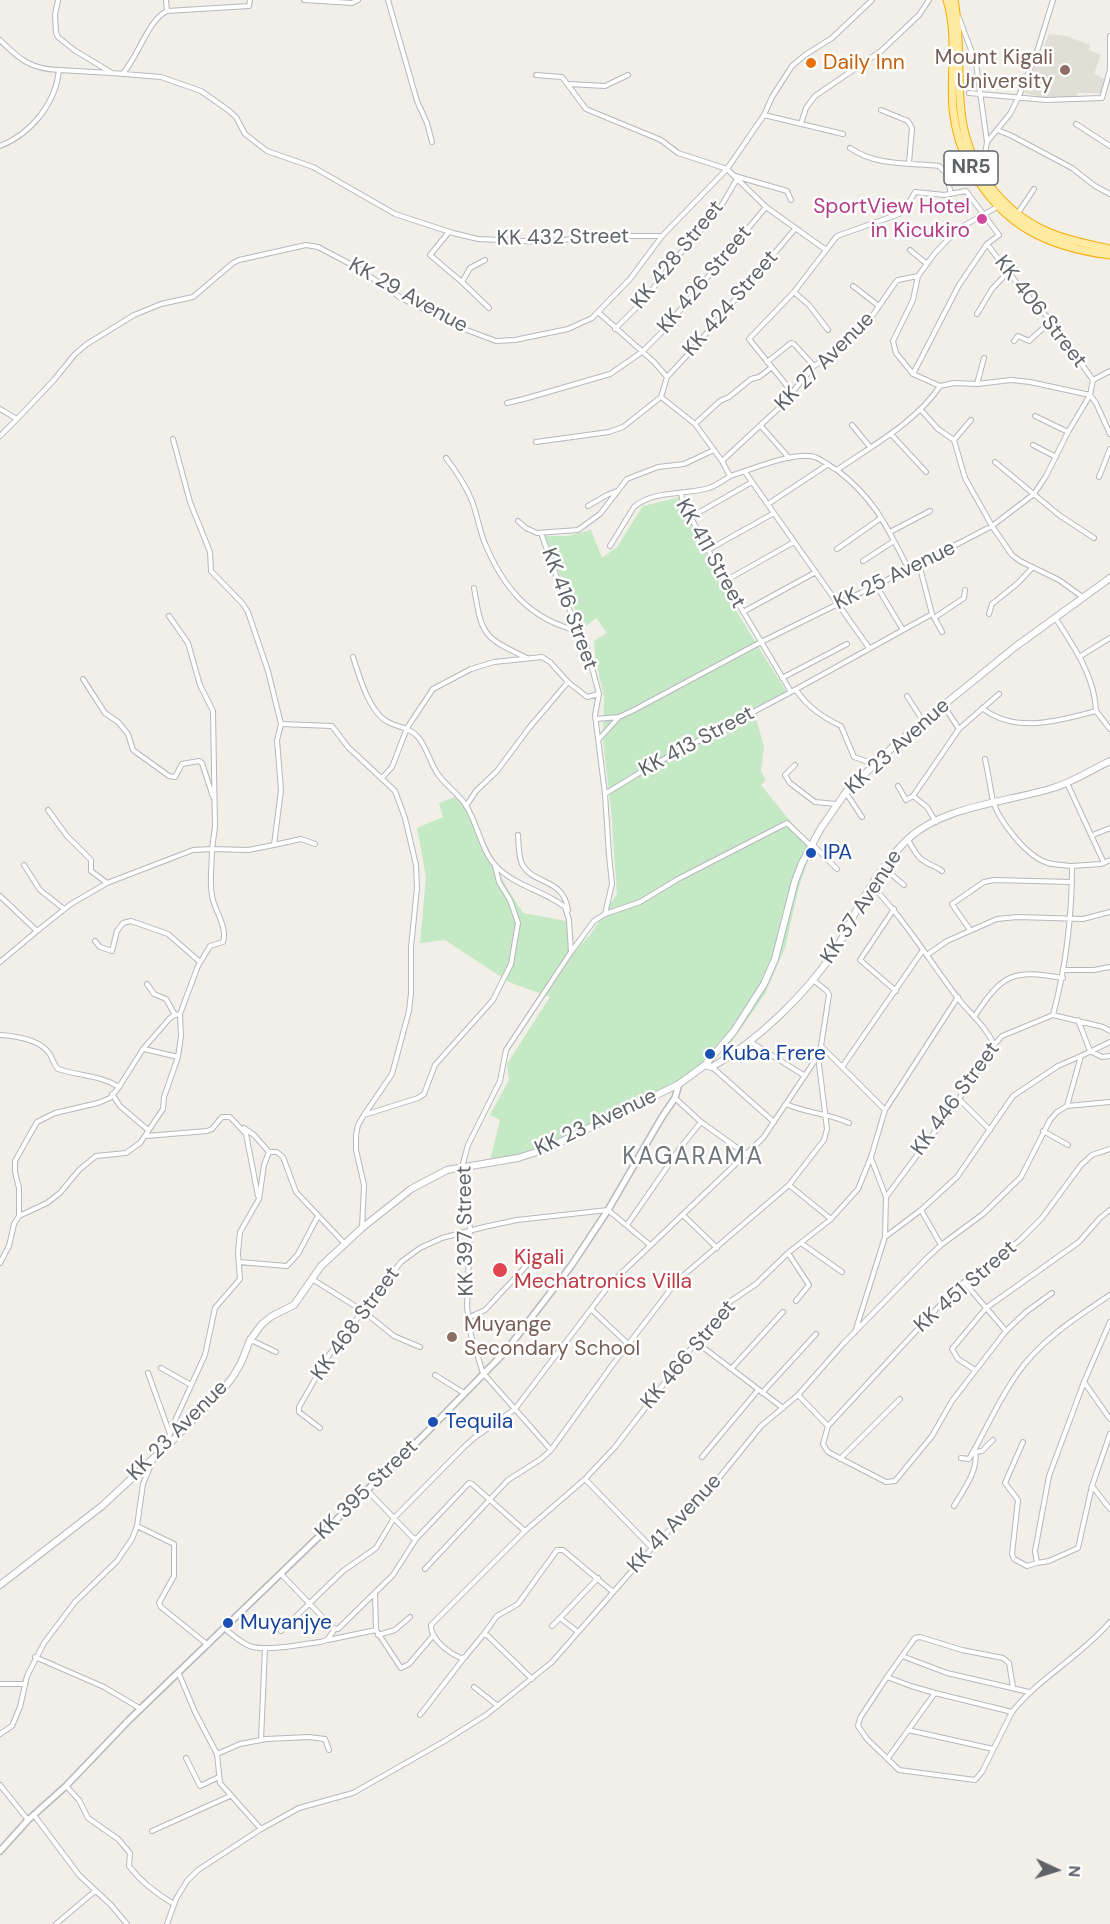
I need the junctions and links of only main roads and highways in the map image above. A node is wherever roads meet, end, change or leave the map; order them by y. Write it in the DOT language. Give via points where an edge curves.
graph roads {
  1 [pos="947,0"];
  2 [pos="954,0"];
  3 [pos="1001,204"];
  4 [pos="1110,249"];
  5 [pos="1110,255"];
  6 [pos="1110,578"];
  7 [pos="1110,761"];
  8 [pos="705,1065"];
  9 [pos="0,1585"];
  1 -- 3 [label="highway, NR5" via="954,122 965,158 985,192"];
  2 -- 3 [label="highway, NR5" via="963,126 973,159"];
  3 -- 4 [label="highway, NR5" via="1047,232"];
  3 -- 5 [label="highway, NR5" via="1016,222 1042,237 1078,250"];
  6 -- 8 [label="main road, KK 23 Avenue" via="1015,647 924,722 874,764 836,804 795,881 775,959 764,984 734,1031"];
  7 -- 8 [label="main road, KK 37 Avenue" via="1067,783 946,816 918,831 871,885 837,948 813,980 749,1041 712,1067"];
  8 -- 9 [label="main road, KK 23 Avenue" via="679,1084 546,1149 436,1174 411,1189 321,1266 294,1305 262,1324 221,1392 155,1457 102,1506"];
}
